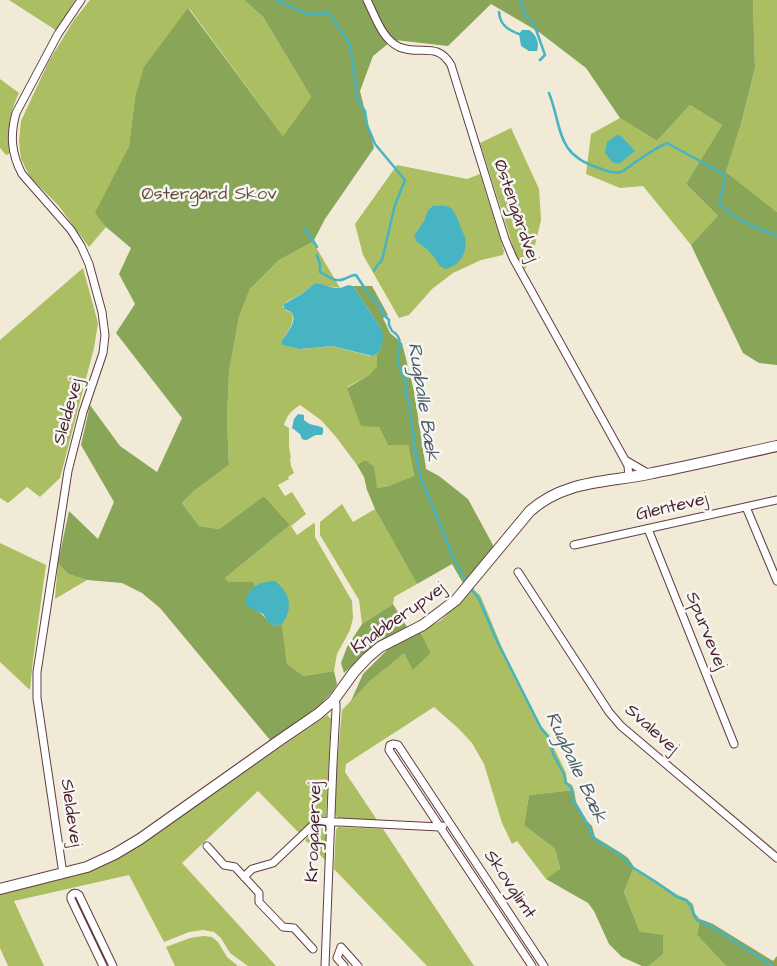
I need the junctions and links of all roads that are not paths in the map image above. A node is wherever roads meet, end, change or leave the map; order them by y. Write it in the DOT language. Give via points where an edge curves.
graph roads {
  1 [pos="81,0"];
  2 [pos="367,0"];
  3 [pos="777,446"];
  4 [pos="625,460"];
  5 [pos="650,474"];
  6 [pos="629,478"];
  7 [pos="777,500"];
  8 [pos="746,506"];
  9 [pos="648,529"];
  10 [pos="574,545"];
  11 [pos="518,572"];
  12 [pos="777,581"];
  13 [pos="333,701"];
  14 [pos="734,744"];
  15 [pos="331,821"];
  16 [pos="448,822"];
  17 [pos="440,827"];
  18 [pos="207,846"];
  19 [pos="777,858"];
  20 [pos="64,874"];
  21 [pos="244,877"];
  22 [pos="0,889"];
  23 [pos="104,946"];
  24 [pos="95,950"];
  25 [pos="313,950"];
  26 [pos="103,966"];
  27 [pos="113,966"];
  28 [pos="325,966"];
  29 [pos="344,966"];
  30 [pos="358,966"];
  31 [pos="532,966"];
  32 [pos="544,966"];
  1 -- 20 [label="street, Sleldevej" via="58,34 16,112 12,127 16,163 22,174 71,230 85,255 102,312 105,335 103,353 83,412 68,472 37,672"];
  2 -- 4 [label="street, Østengårdvej" via="388,39 399,47 442,53 451,65 513,258"];
  3 -- 5 [label="street, Knabberupvej"];
  4 -- 5 [label="street"];
  4 -- 6 [label="street, Østengårdvej"];
  5 -- 6 [label="street, Knabberupvej"];
  6 -- 13 [label="street, Knabberupvej" via="584,484 540,502 456,600 423,625 367,658"];
  7 -- 8 [label="street, Glentevej"];
  8 -- 9 [label="street, Glentevej"];
  8 -- 12 [label="street"];
  9 -- 10 [label="street, Glentevej"];
  9 -- 14 [label="street, Spurvevej"];
  11 -- 19 [label="street, Svalevej" via="621,726"];
  13 -- 15 [label="street, Krogagervej" via="336,710"];
  13 -- 20 [label="street, Knabberupvej" via="140,839 87,867"];
  15 -- 17 [label="street"];
  15 -- 21 [label="street" via="316,822 273,863 252,869"];
  15 -- 28 [label="street, Krogagervej"];
  16 -- 17 [label="street"];
  16 -- 17 [label="street, Skovglimt" via="398,745 390,745 389,750"];
  16 -- 32 [label="street, Skovglimt"];
  17 -- 31 [label="street, Skovglimt"];
  18 -- 21 [label="street" via="224,865 235,867"];
  20 -- 22 [label="street, Knabberupvej"];
  21 -- 25 [label="street" via="259,893 259,902 283,927 294,928"];
  23 -- 24 [label="street"];
  23 -- 24 [label="street" via="79,895 73,893 71,899"];
  23 -- 27 [label="street"];
  24 -- 26 [label="street"];
  29 -- 30 [label="street" via="337,958 341,947"];
}
